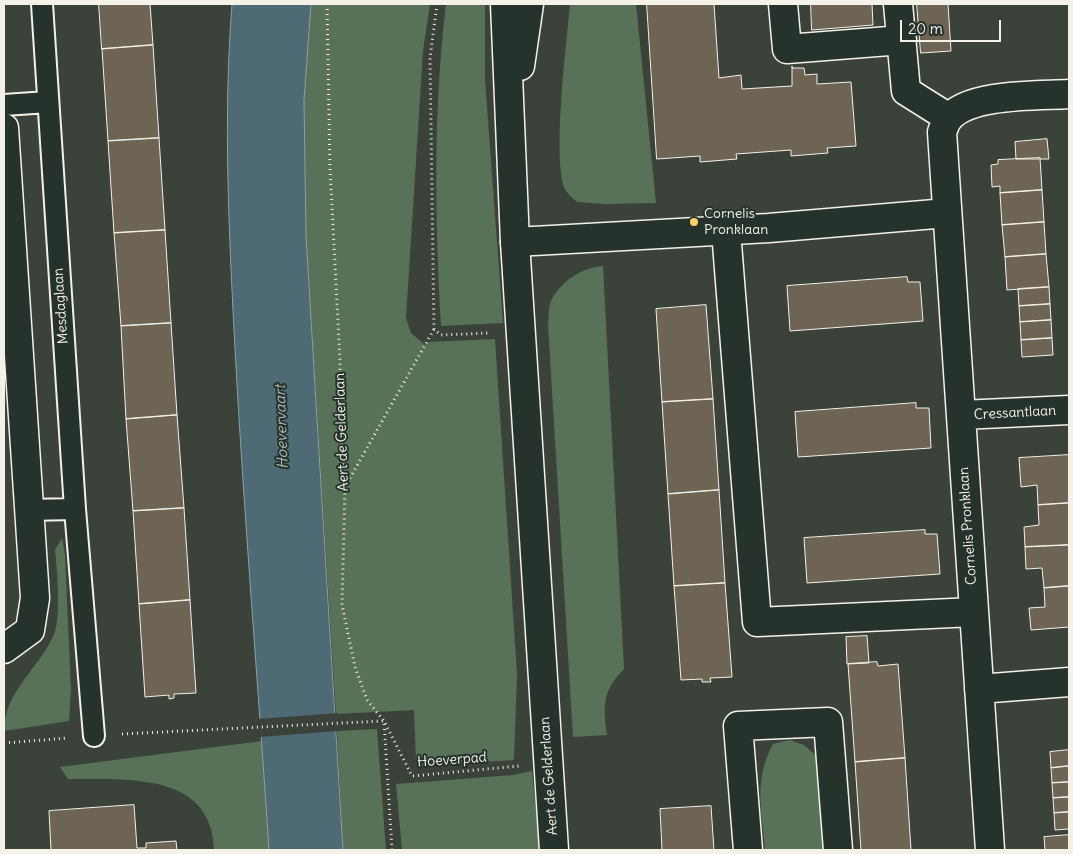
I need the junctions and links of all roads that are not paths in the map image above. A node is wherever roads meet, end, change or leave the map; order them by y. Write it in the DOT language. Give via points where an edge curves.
graph roads {
  1 [pos="42,4"];
  2 [pos="506,4"];
  3 [pos="529,4"];
  4 [pos="784,4"];
  5 [pos="898,4"];
  6 [pos="902,40"];
  7 [pos="1069,94"];
  8 [pos="48,102"];
  9 [pos="4,105"];
  10 [pos="949,118"];
  11 [pos="4,128"];
  12 [pos="510,132"];
  13 [pos="947,213"];
  14 [pos="726,231"];
  15 [pos="515,242"];
  16 [pos="10,349"];
  17 [pos="1069,410"];
  18 [pos="961,415"];
  19 [pos="75,509"];
  20 [pos="28,510"];
  21 [pos="974,612"];
  22 [pos="4,649"];
  23 [pos="1069,682"];
  24 [pos="979,689"];
  25 [pos="94,736"];
  26 [pos="554,850"];
  27 [pos="748,850"];
  28 [pos="838,850"];
  29 [pos="990,850"];
  1 -- 8 [label="lane, Mesdaglaan"];
  2 -- 12 [label="street, Aert de Gelderlaan"];
  3 -- 12 [label="street, Aert de Gelderlaan"];
  4 -- 6 [label="street" via="787,49"];
  5 -- 6 [label="street"];
  6 -- 10 [label="street" via="906,91"];
  7 -- 10 [label="street" via="986,101 964,107"];
  8 -- 9 [label="lane"];
  8 -- 19 [label="lane, Mesdaglaan"];
  10 -- 13 [label="street, Cornelis Pronklaan" via="942,132"];
  11 -- 16 [label="street"];
  12 -- 15 [label="street, Aert de Gelderlaan"];
  13 -- 14 [label="street"];
  13 -- 18 [label="street, Cornelis Pronklaan"];
  14 -- 15 [label="street"];
  14 -- 21 [label="street" via="757,622"];
  15 -- 26 [label="street, Aert de Gelderlaan"];
  16 -- 20 [label="street"];
  17 -- 18 [label="street, Cressantlaan"];
  18 -- 21 [label="street, Cornelis Pronklaan"];
  19 -- 20 [label="lane"];
  19 -- 25 [label="lane, Mesdaglaan"];
  20 -- 22 [label="street" via="35,598 30,630"];
  21 -- 24 [label="street, Cornelis Pronklaan"];
  23 -- 24 [label="street"];
  24 -- 29 [label="street, Cornelis Pronklaan"];
  27 -- 28 [label="street" via="738,726 828,722"];
}
